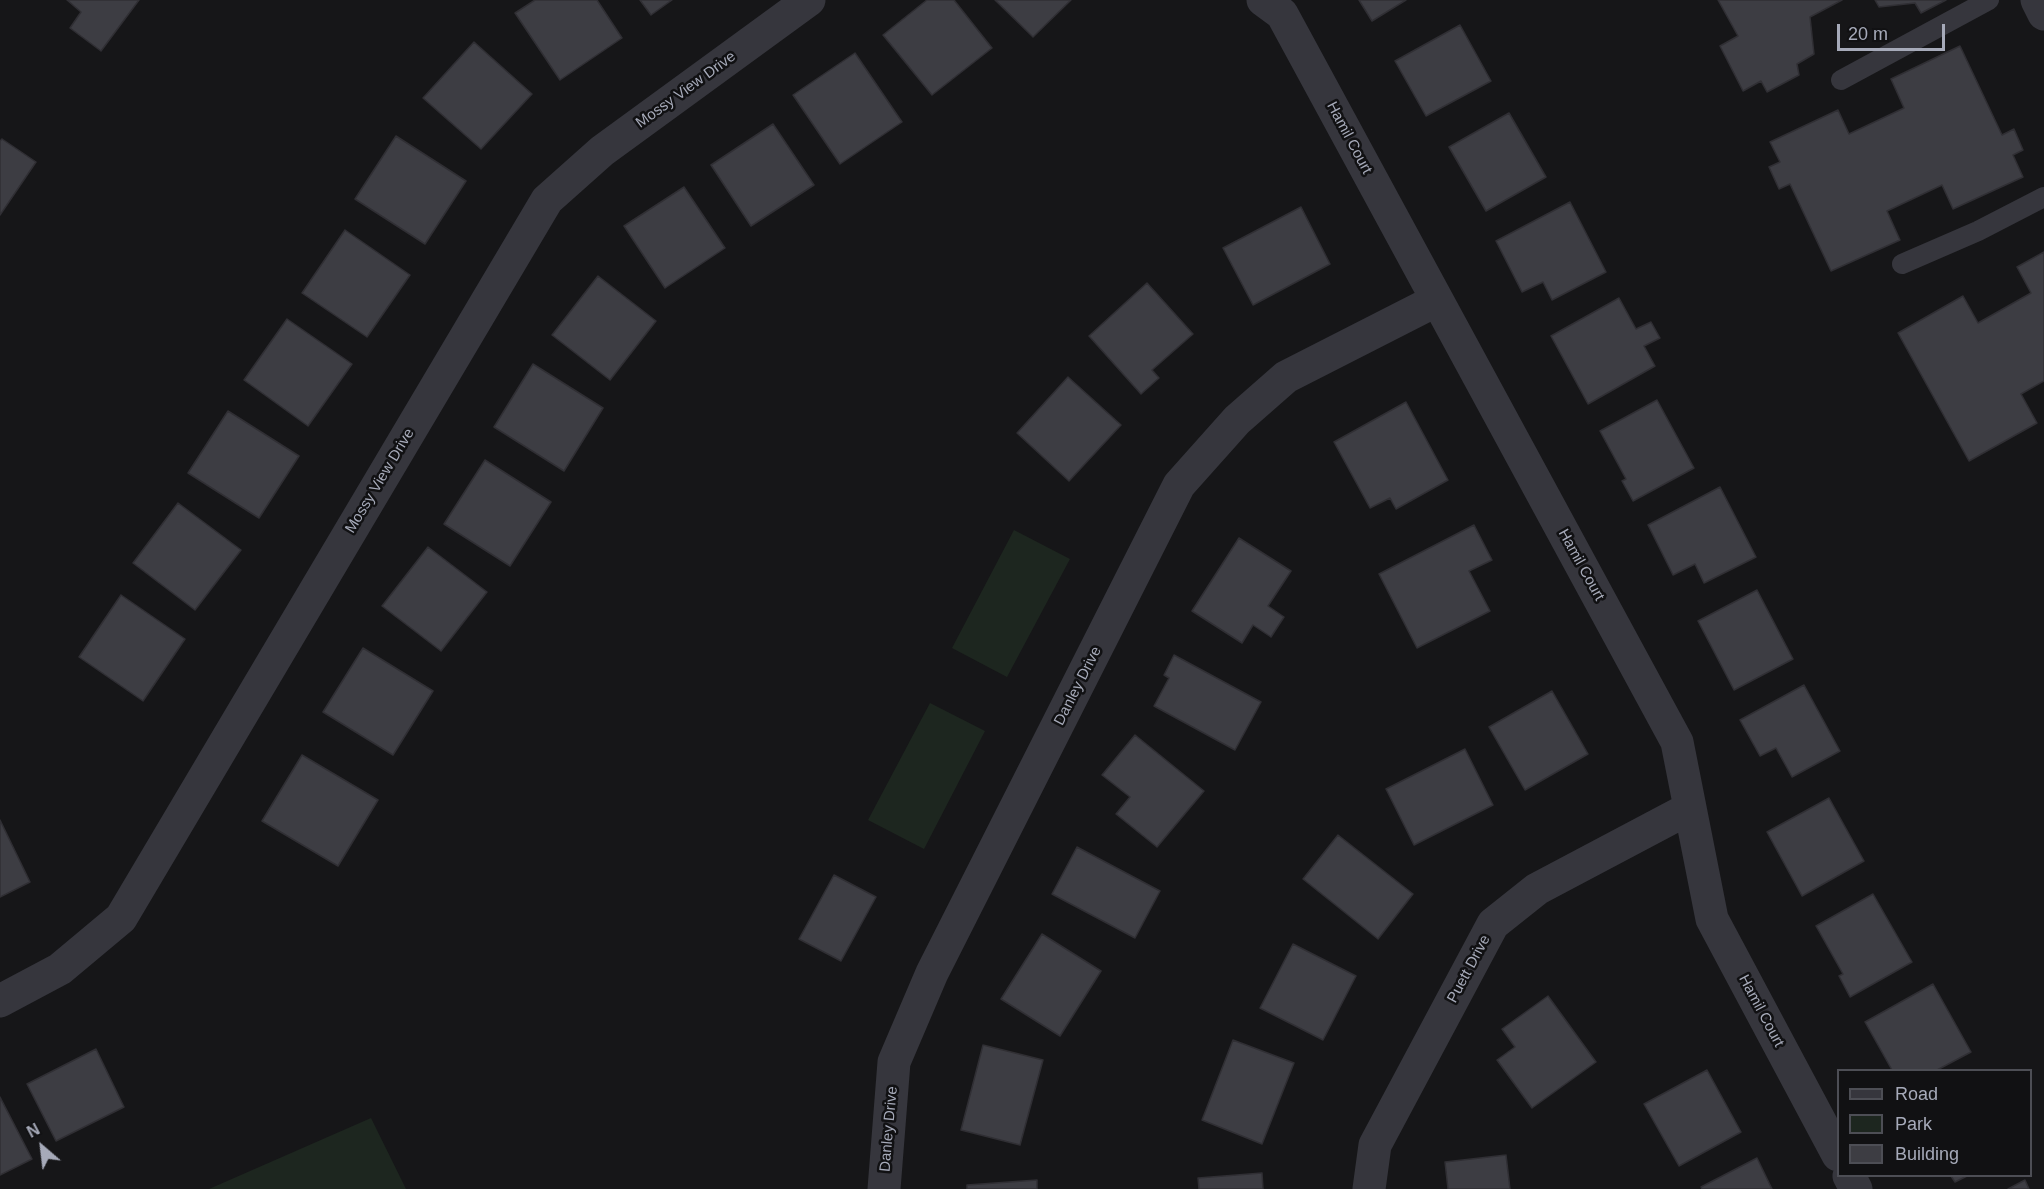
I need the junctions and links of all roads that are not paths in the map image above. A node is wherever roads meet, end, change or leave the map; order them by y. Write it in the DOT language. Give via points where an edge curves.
graph roads {
  1 [pos="808,0"];
  2 [pos="1263,0"];
  3 [pos="1989,0"];
  4 [pos="2037,0"];
  5 [pos="2044,14"];
  6 [pos="1841,80"];
  7 [pos="2044,197"];
  8 [pos="1902,264"];
  9 [pos="1437,300"];
  10 [pos="1690,808"];
  11 [pos="0,1001"];
  12 [pos="1837,1151"];
  13 [pos="884,1189"];
  14 [pos="1369,1189"];
  1 -- 11 [label="street, Mossy View Drive" via="602,151 547,200 121,918 60,969"];
  2 -- 9 [label="street, Hamil Court" via="1282,14"];
  3 -- 6 [label="lane"];
  4 -- 5 [label="street"];
  7 -- 8 [label="lane"];
  9 -- 10 [label="street, Hamil Court" via="1677,742"];
  9 -- 13 [label="street, Danley Drive" via="1286,377 1237,420 1179,485 932,973 894,1062"];
  10 -- 12 [label="street, Hamil Court" via="1712,919"];
  10 -- 14 [label="street, Puett Drive" via="1537,889 1493,924 1375,1145"];
}
